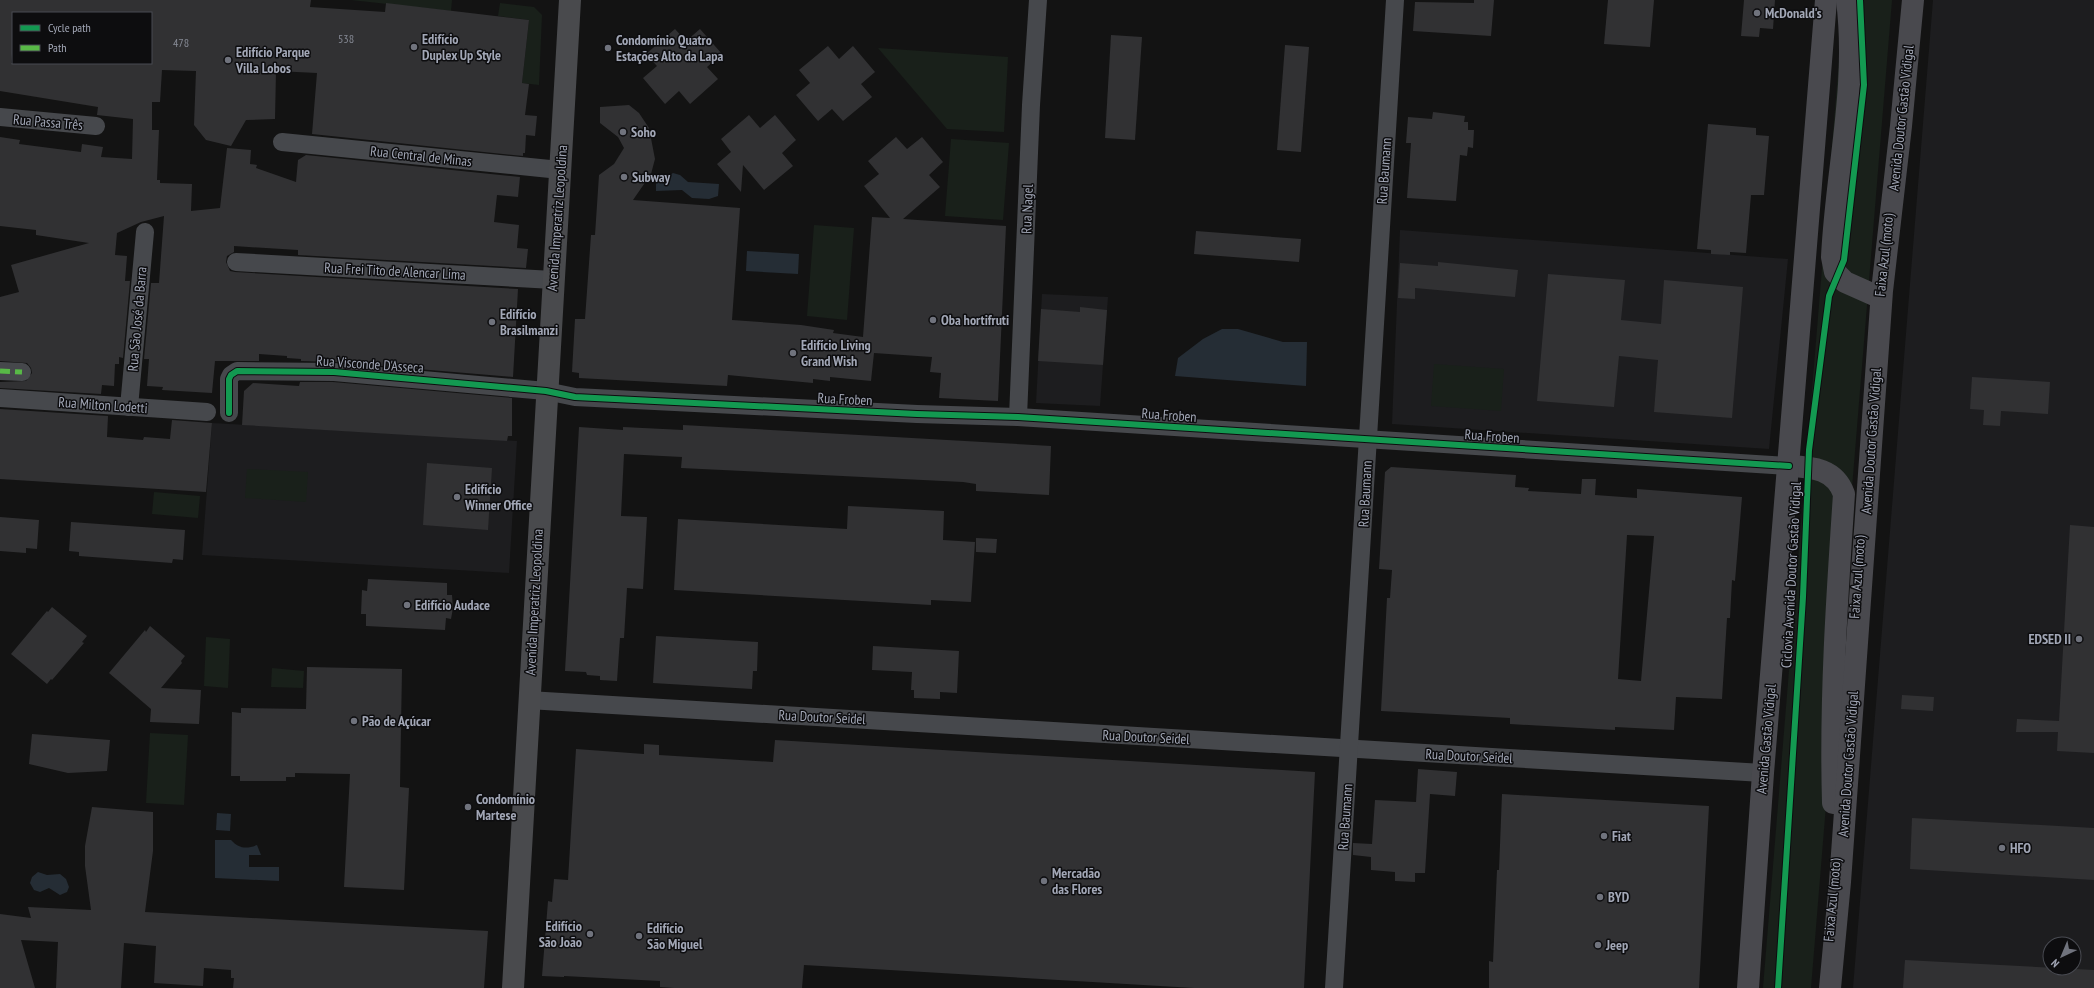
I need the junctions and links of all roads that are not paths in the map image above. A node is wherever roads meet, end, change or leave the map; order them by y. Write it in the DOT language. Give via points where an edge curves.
graph roads {
  1 [pos="570,0"];
  2 [pos="1038,0"];
  3 [pos="1395,0"];
  4 [pos="1826,0"];
  5 [pos="1847,0"];
  6 [pos="1908,0"];
  7 [pos="1913,0"];
  8 [pos="0,117"];
  9 [pos="96,126"];
  10 [pos="282,142"];
  11 [pos="560,170"];
  12 [pos="145,232"];
  13 [pos="236,262"];
  14 [pos="553,280"];
  15 [pos="1880,298"];
  16 [pos="0,370"];
  17 [pos="22,372"];
  18 [pos="546,391"];
  19 [pos="0,398"];
  20 [pos="129,407"];
  21 [pos="207,412"];
  22 [pos="229,413"];
  23 [pos="1018,418"];
  24 [pos="1368,440"];
  25 [pos="1790,466"];
  26 [pos="528,700"];
  27 [pos="1350,749"];
  28 [pos="1763,773"];
  29 [pos="1837,849"];
  30 [pos="1840,882"];
  31 [pos="513,988"];
  32 [pos="1334,988"];
  33 [pos="1748,988"];
  34 [pos="1825,988"];
  35 [pos="1830,988"];
  1 -- 11 [label="main road, Avenida Imperatriz Leopoldina"];
  2 -- 23 [label="street, Rua Nagel"];
  3 -- 24 [label="street, Rua Baumann"];
  4 -- 25 [label="highway"];
  5 -- 15 [label="highway" via="1849,100 1832,257 1838,277"];
  6 -- 15 [label="street, Faixa Azul (moto)"];
  7 -- 15 [label="highway, Avenida Doutor Gastão Vidigal"];
  8 -- 9 [label="street, Rua Passa Três"];
  10 -- 11 [label="street, Rua Central de Minas"];
  11 -- 14 [label="main road, Avenida Imperatriz Leopoldina"];
  12 -- 20 [label="street, Rua São José da Barra"];
  13 -- 14 [label="street, Rua Frei Tito de Alencar Lima"];
  14 -- 18 [label="main road, Avenida Imperatriz Leopoldina"];
  15 -- 29 [label="street, Faixa Azul (moto)"];
  15 -- 30 [label="highway, Avenida Doutor Gastão Vidigal"];
  16 -- 17 [label="street"];
  18 -- 22 [label="street, Rua Visconde D'Asseca" via="334,372 237,371 231,374 229,379"];
  18 -- 23 [label="street, Rua Froben" via="575,397"];
  18 -- 26 [label="main road, Avenida Imperatriz Leopoldina"];
  19 -- 20 [label="street, Rua Milton Lodetti"];
  20 -- 21 [label="street, Rua Milton Lodetti"];
  23 -- 24 [label="street, Rua Froben"];
  24 -- 25 [label="street, Rua Froben"];
  24 -- 27 [label="street, Rua Baumann"];
  25 -- 28 [label="highway, Avenida Gastão Vidigal"];
  25 -- 29 [label="highway" via="1808,467 1829,474 1841,485 1844,494 1834,637 1831,742"];
  26 -- 27 [label="street, Rua Doutor Seidel"];
  26 -- 31 [label="main road, Avenida Imperatriz Leopoldina"];
  27 -- 28 [label="street, Rua Doutor Seidel"];
  27 -- 32 [label="street, Rua Baumann"];
  28 -- 33 [label="highway, Avenida Gastão Vidigal"];
  29 -- 30 [label="highway"];
  29 -- 34 [label="street, Faixa Azul (moto)"];
  30 -- 35 [label="highway"];
}
